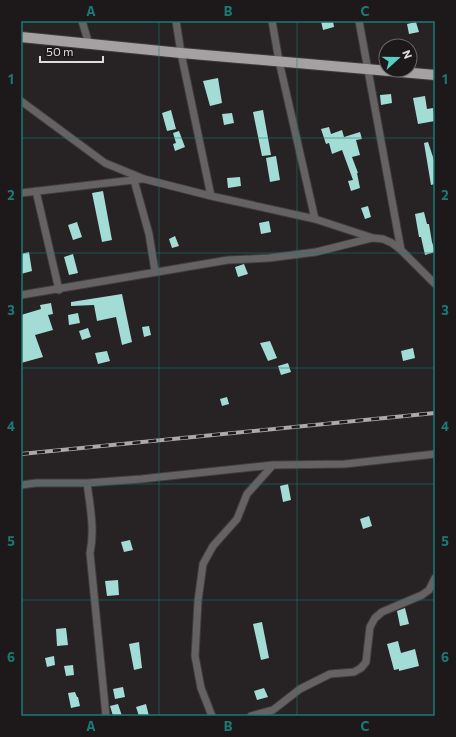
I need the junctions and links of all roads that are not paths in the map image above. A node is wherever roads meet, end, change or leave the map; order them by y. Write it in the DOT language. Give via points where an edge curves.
graph roads {
  1 [pos="82,21"];
  2 [pos="176,21"];
  3 [pos="272,21"];
  4 [pos="359,21"];
  5 [pos="21,38"];
  6 [pos="89,44"];
  7 [pos="181,53"];
  8 [pos="279,61"];
  9 [pos="368,69"];
  10 [pos="435,75"];
  11 [pos="21,101"];
  12 [pos="144,179"];
  13 [pos="134,180"];
  14 [pos="36,191"];
  15 [pos="21,193"];
  16 [pos="211,196"];
  17 [pos="315,219"];
  18 [pos="373,238"];
  19 [pos="401,250"];
  20 [pos="155,272"];
  21 [pos="435,284"];
  22 [pos="59,290"];
  23 [pos="21,295"];
  24 [pos="435,454"];
  25 [pos="273,465"];
  26 [pos="87,483"];
  27 [pos="21,485"];
  28 [pos="435,578"];
  29 [pos="106,716"];
  30 [pos="212,716"];
  31 [pos="251,716"];
  1 -- 6 [label="street"];
  2 -- 7 [label="street"];
  3 -- 8 [label="street"];
  4 -- 9 [label="street"];
  5 -- 6 [label="main road"];
  6 -- 7 [label="main road"];
  7 -- 8 [label="main road"];
  7 -- 16 [label="street"];
  8 -- 9 [label="main road"];
  8 -- 17 [label="street"];
  9 -- 10 [label="main road"];
  9 -- 19 [label="street"];
  11 -- 12 [label="street" via="105,162"];
  12 -- 13 [label="street"];
  12 -- 16 [label="street"];
  13 -- 14 [label="street"];
  13 -- 20 [label="street" via="149,234"];
  14 -- 15 [label="street"];
  14 -- 22 [label="street"];
  16 -- 17 [label="street"];
  17 -- 18 [label="street"];
  18 -- 19 [label="street" via="392,243"];
  18 -- 20 [label="street" via="316,252 228,260"];
  19 -- 21 [label="street"];
  20 -- 22 [label="street"];
  22 -- 23 [label="street"];
  24 -- 25 [label="street" via="345,464"];
  25 -- 26 [label="street"];
  25 -- 30 [label="street" via="247,494 237,520 213,546 203,564 195,656 201,688"];
  26 -- 27 [label="street"];
  26 -- 29 [label="street" via="92,532 90,553"];
  28 -- 31 [label="street" via="429,590 422,595 382,612 375,618 370,627 366,662 361,668 354,672 330,674 300,689 272,710"];
}
